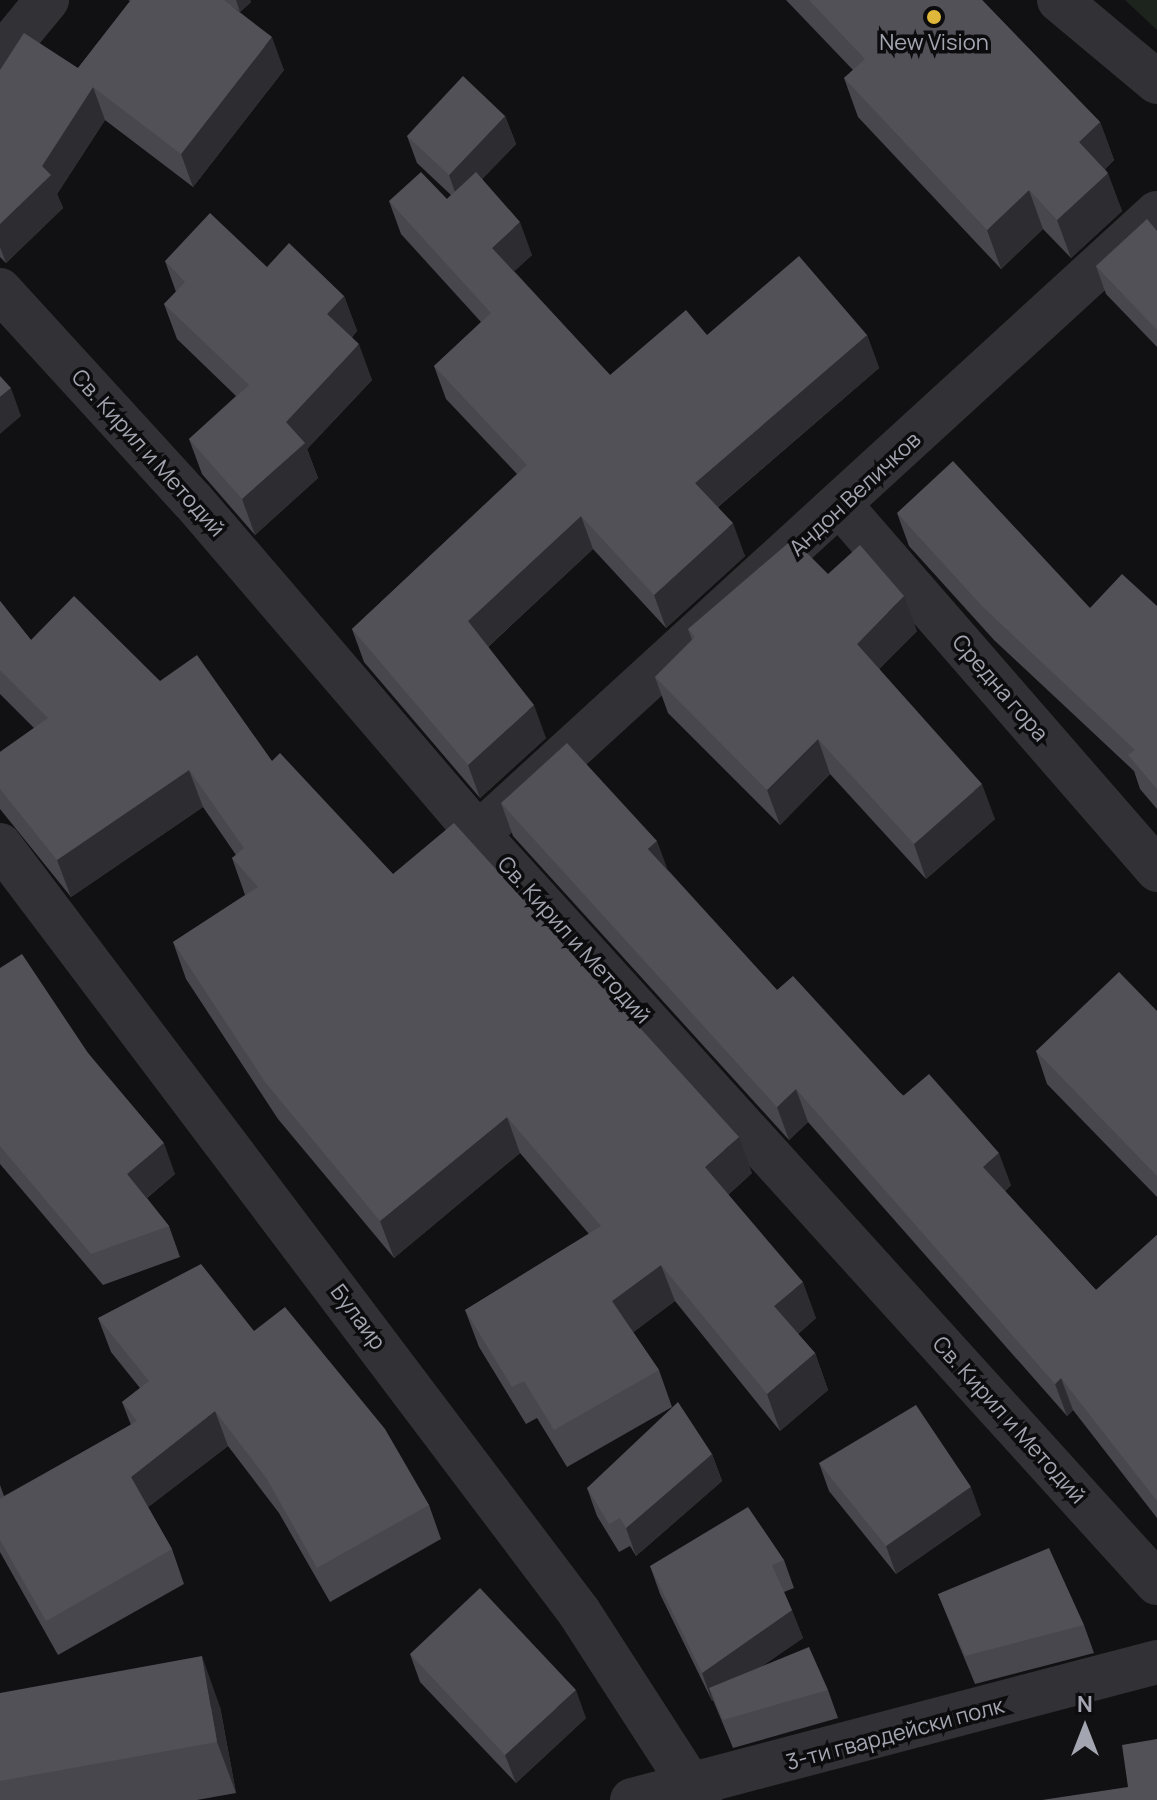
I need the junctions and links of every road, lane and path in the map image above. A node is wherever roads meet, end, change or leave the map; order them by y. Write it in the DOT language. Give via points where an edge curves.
graph roads {
  1 [pos="47,0"];
  2 [pos="1059,0"];
  3 [pos="0,57"];
  4 [pos="1157,82"];
  5 [pos="1157,213"];
  6 [pos="0,290"];
  7 [pos="842,507"];
  8 [pos="478,834"];
  9 [pos="0,845"];
  10 [pos="1157,870"];
  11 [pos="1157,1583"];
  12 [pos="1157,1662"];
  13 [pos="696,1794"];
  14 [pos="632,1800"];
  1 -- 3 [label="street"];
  2 -- 4 [label="street"];
  5 -- 7 [label="street, Андон Величков"];
  6 -- 8 [label="street, Св. Кирил и Методий" via="193,501"];
  7 -- 8 [label="street, Андон Величков"];
  7 -- 10 [label="street, Средна гора"];
  8 -- 11 [label="street, Св. Кирил и Методий"];
  9 -- 13 [label="street, Булаир" via="505,1511"];
  12 -- 13 [label="street, 3-ти гвардейски полк"];
  13 -- 14 [label="street, 3-ти гвардейски полк"];
}
